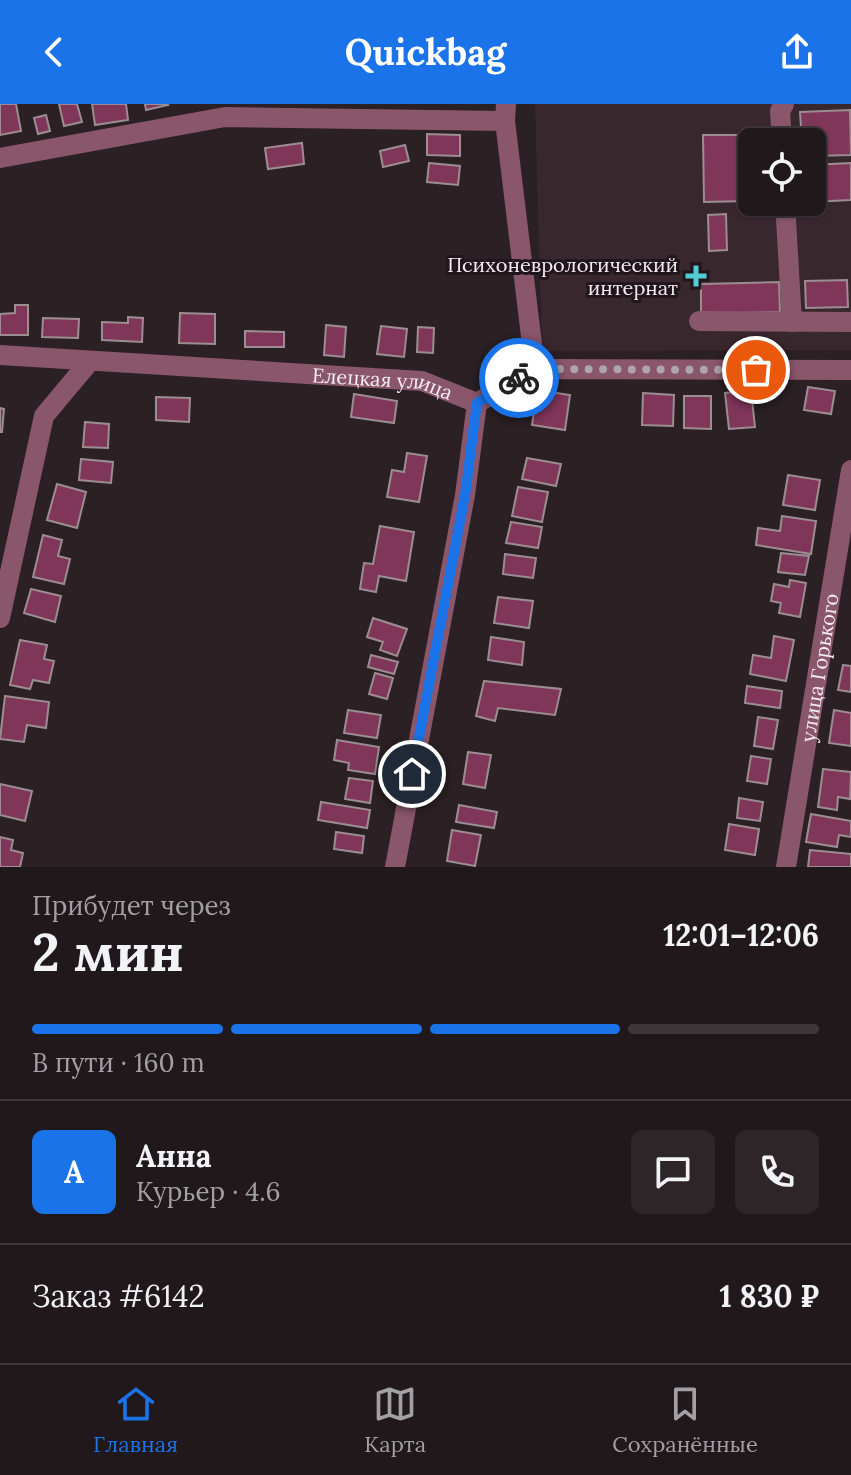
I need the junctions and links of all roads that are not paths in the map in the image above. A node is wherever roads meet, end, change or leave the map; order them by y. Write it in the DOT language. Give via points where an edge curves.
graph roads {
  1 [pos="784,104"];
  2 [pos="506,112"];
  3 [pos="781,128"];
  4 [pos="0,158"];
  5 [pos="786,216"];
  6 [pos="699,321"];
  7 [pos="792,322"];
  8 [pos="851,322"];
  9 [pos="0,355"];
  10 [pos="90,361"];
  11 [pos="535,369"];
  12 [pos="851,370"];
  13 [pos="477,403"];
  14 [pos="851,470"];
  15 [pos="0,618"];
  16 [pos="395,867"];
  17 [pos="786,867"];
  1 -- 3 [label="street"];
  2 -- 4 [label="street" via="225,117"];
  2 -- 11 [label="street"];
  5 -- 7 [label="street"];
  6 -- 7 [label="street"];
  7 -- 8 [label="street"];
  9 -- 10 [label="street, Елецкая улица"];
  10 -- 13 [label="street, Елецкая улица" via="422,381"];
  10 -- 15 [label="street" via="44,416"];
  11 -- 12 [label="street"];
  11 -- 13 [label="street, Елецкая улица"];
  13 -- 16 [label="street" via="465,495"];
  14 -- 17 [label="street, улица Горького"];
}
